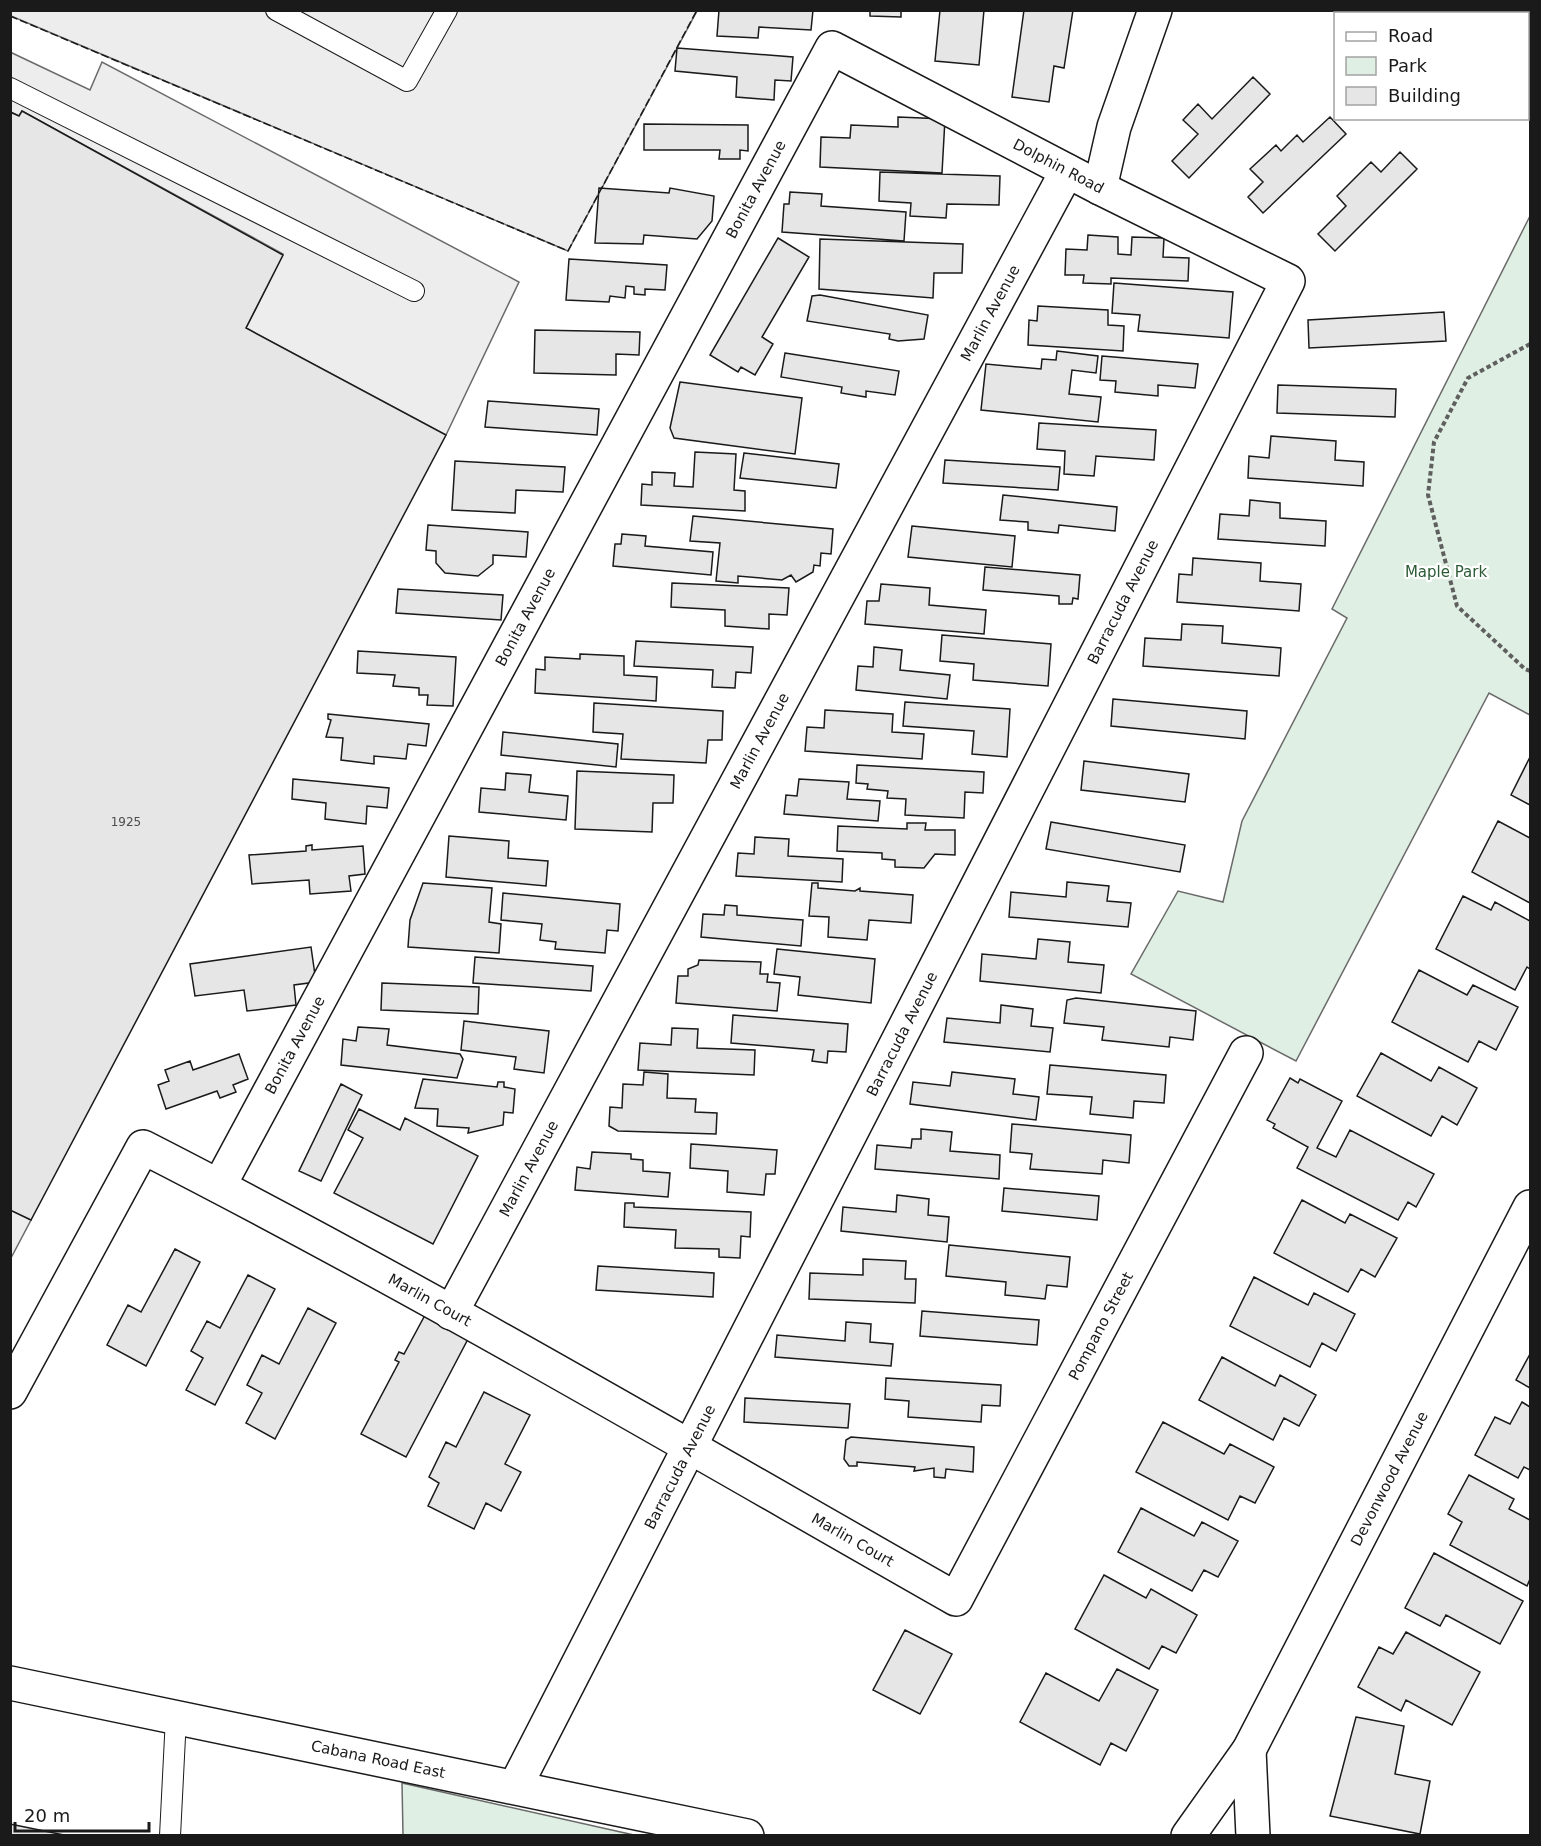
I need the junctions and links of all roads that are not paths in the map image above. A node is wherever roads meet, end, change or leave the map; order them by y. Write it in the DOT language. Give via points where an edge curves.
graph roads {
  1 [pos="276,10"];
  2 [pos="447,10"];
  3 [pos="1155,10"];
  4 [pos="831,48"];
  5 [pos="10,88"];
  6 [pos="1068,171"];
  7 [pos="1100,188"];
  8 [pos="1288,281"];
  9 [pos="414,291"];
  10 [pos="1246,1053"];
  11 [pos="219,1186"];
  12 [pos="1530,1207"];
  13 [pos="451,1313"];
  14 [pos="10,1392"];
  15 [pos="690,1447"];
  16 [pos="956,1599"];
  17 [pos="10,1683"];
  18 [pos="177,1717"];
  19 [pos="1249,1750"];
  20 [pos="515,1787"];
  21 [pos="170,1836"];
  22 [pos="747,1836"];
  23 [pos="1188,1836"];
  24 [pos="1253,1836"];
  1 -- 2 [label="lane" via="407,81"];
  3 -- 7 [label="street" via="1114,127"];
  4 -- 6 [label="street, Dolphin Road"];
  4 -- 11 [label="street, Bonita Avenue"];
  5 -- 9 [label="lane"];
  6 -- 7 [label="street, Dolphin Road"];
  6 -- 13 [label="street, Marlin Avenue"];
  7 -- 8 [label="street, Dolphin Road"];
  8 -- 15 [label="street, Barracuda Avenue"];
  10 -- 16 [label="street, Pompano Street"];
  11 -- 13 [label="street, Marlin Court"];
  11 -- 14 [label="street, Marlin Court" via="143,1147"];
  12 -- 19 [label="street, Devonwood Avenue"];
  13 -- 15 [label="street, Marlin Court"];
  15 -- 16 [label="street, Marlin Court"];
  15 -- 20 [label="street, Barracuda Avenue"];
  17 -- 18 [label="street, Cabana Road East"];
  18 -- 20 [label="street, Cabana Road East"];
  18 -- 21 [label="lane"];
  19 -- 23 [label="street, Devonwood Avenue"];
  19 -- 24 [label="street"];
  20 -- 22 [label="street, Cabana Road East"];
}
